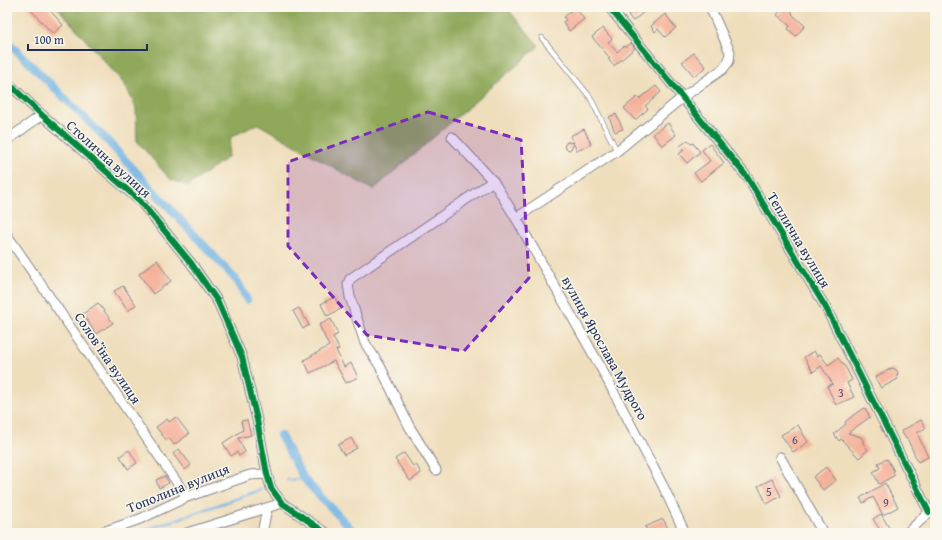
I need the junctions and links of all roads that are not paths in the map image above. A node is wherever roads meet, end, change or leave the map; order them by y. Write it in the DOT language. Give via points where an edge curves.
graph roads {
  1 [pos="609,7"];
  2 [pos="710,7"];
  3 [pos="542,38"];
  4 [pos="7,82"];
  5 [pos="683,97"];
  6 [pos="42,115"];
  7 [pos="452,138"];
  8 [pos="7,140"];
  9 [pos="617,151"];
  10 [pos="493,181"];
  11 [pos="516,218"];
  12 [pos="7,235"];
  13 [pos="780,457"];
  14 [pos="436,470"];
  15 [pos="267,474"];
  16 [pos="187,497"];
  17 [pos="282,503"];
  18 [pos="267,509"];
  19 [pos="932,509"];
  20 [pos="100,533"];
  21 [pos="187,533"];
  22 [pos="262,533"];
  23 [pos="326,533"];
  24 [pos="685,533"];
  25 [pos="823,533"];
  26 [pos="907,533"];
  1 -- 5 [label="street, Теплична вулиця"];
  2 -- 5 [label="street" via="730,52 729,62"];
  3 -- 9 [label="lane" via="590,97"];
  4 -- 6 [label="street, Столична вулиця"];
  5 -- 9 [label="street"];
  5 -- 19 [label="street, Теплична вулиця" via="747,177 826,308"];
  6 -- 8 [label="street"];
  6 -- 15 [label="street, Столична вулиця" via="140,201 191,263 218,302 242,357"];
  7 -- 10 [label="street, вулиця Ярослава Мудрого"];
  9 -- 11 [label="street"];
  10 -- 11 [label="street, вулиця Ярослава Мудрого"];
  10 -- 14 [label="street" via="350,279 348,284 365,343 380,366 409,426"];
  11 -- 24 [label="street, вулиця Ярослава Мудрого" via="600,366"];
  12 -- 16 [label="street, Соловʼїна вулиця"];
  13 -- 25 [label="street"];
  15 -- 16 [label="street, Тополина вулиця" via="250,475"];
  15 -- 17 [label="street, Столична вулиця" via="271,488"];
  16 -- 20 [label="street, Тополина вулиця" via="140,519"];
  17 -- 18 [label="street"];
  17 -- 23 [label="street"];
  18 -- 21 [label="street"];
  18 -- 22 [label="street"];
  19 -- 26 [label="street"];
}
